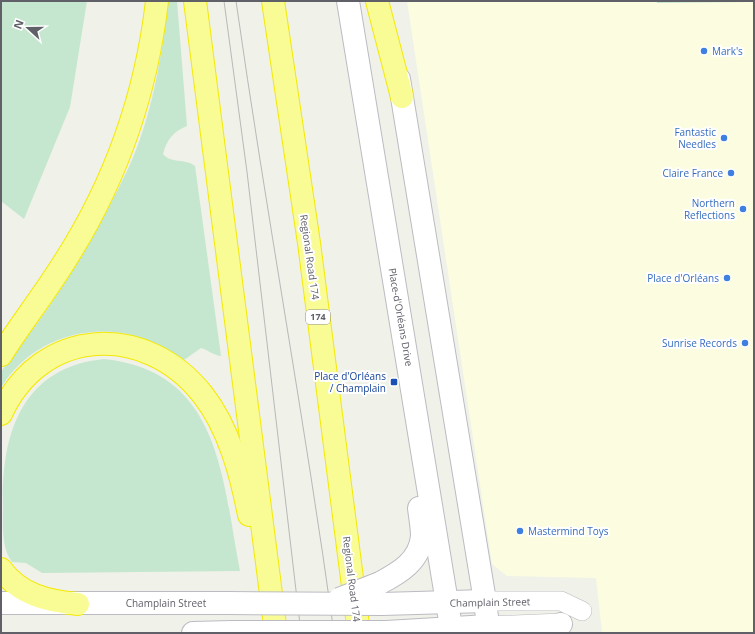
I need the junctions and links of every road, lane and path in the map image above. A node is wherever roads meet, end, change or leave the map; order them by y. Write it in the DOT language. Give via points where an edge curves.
graph roads {
  1 [pos="157,1"];
  2 [pos="195,1"];
  3 [pos="273,1"];
  4 [pos="348,1"];
  5 [pos="376,1"];
  6 [pos="386,1"];
  7 [pos="402,97"];
  8 [pos="1,355"];
  9 [pos="408,359"];
  10 [pos="1,414"];
  11 [pos="1,569"];
  12 [pos="381,593"];
  13 [pos="485,601"];
  14 [pos="1,603"];
  15 [pos="448,603"];
  16 [pos="78,604"];
  17 [pos="552,628"];
  18 [pos="489,630"];
  19 [pos="452,631"];
  20 [pos="232,632"];
  21 [pos="193,633"];
  22 [pos="265,633"];
  23 [pos="276,633"];
  24 [pos="359,633"];
  1 -- 8 [label="highway" via="153,39 143,83 119,158 102,195 61,268"];
  2 -- 23 [label="highway"];
  3 -- 24 [label="highway, Regional Road 174 / 174" via="309,243"];
  4 -- 9 [label="main road, Place-d'Orléans Drive"];
  5 -- 7 [label="highway"];
  6 -- 7 [label="main road"];
  7 -- 13 [label="main road"];
  9 -- 12 [label="main road" via="422,536 418,551 408,566"];
  9 -- 15 [label="main road, Place-d'Orléans Drive"];
  10 -- 22 [label="highway" via="18,385 37,366 56,354 77,346 117,343 152,353 170,363 198,390 214,411 226,433 236,461 249,514"];
  11 -- 16 [label="highway" via="17,587 28,593"];
  12 -- 15 [label="main road, Champlain Street"];
  12 -- 16 [label="main road, Champlain Street, bridge" via="327,603"];
  13 -- 15 [label="main road, Champlain Street"];
  13 -- 17 [label="street, Champlain Street" via="561,600 582,611"];
  13 -- 18 [label="main road"];
  14 -- 16 [label="main road, Champlain Street"];
  15 -- 19 [label="main road, Place-d'Orléans Drive"];
  17 -- 18 [label="street, Champlain Street"];
  18 -- 19 [label="main road, Champlain Street"];
  19 -- 20 [label="main road, Champlain Street, bridge"];
  20 -- 21 [label="main road, Champlain Street"];
}
